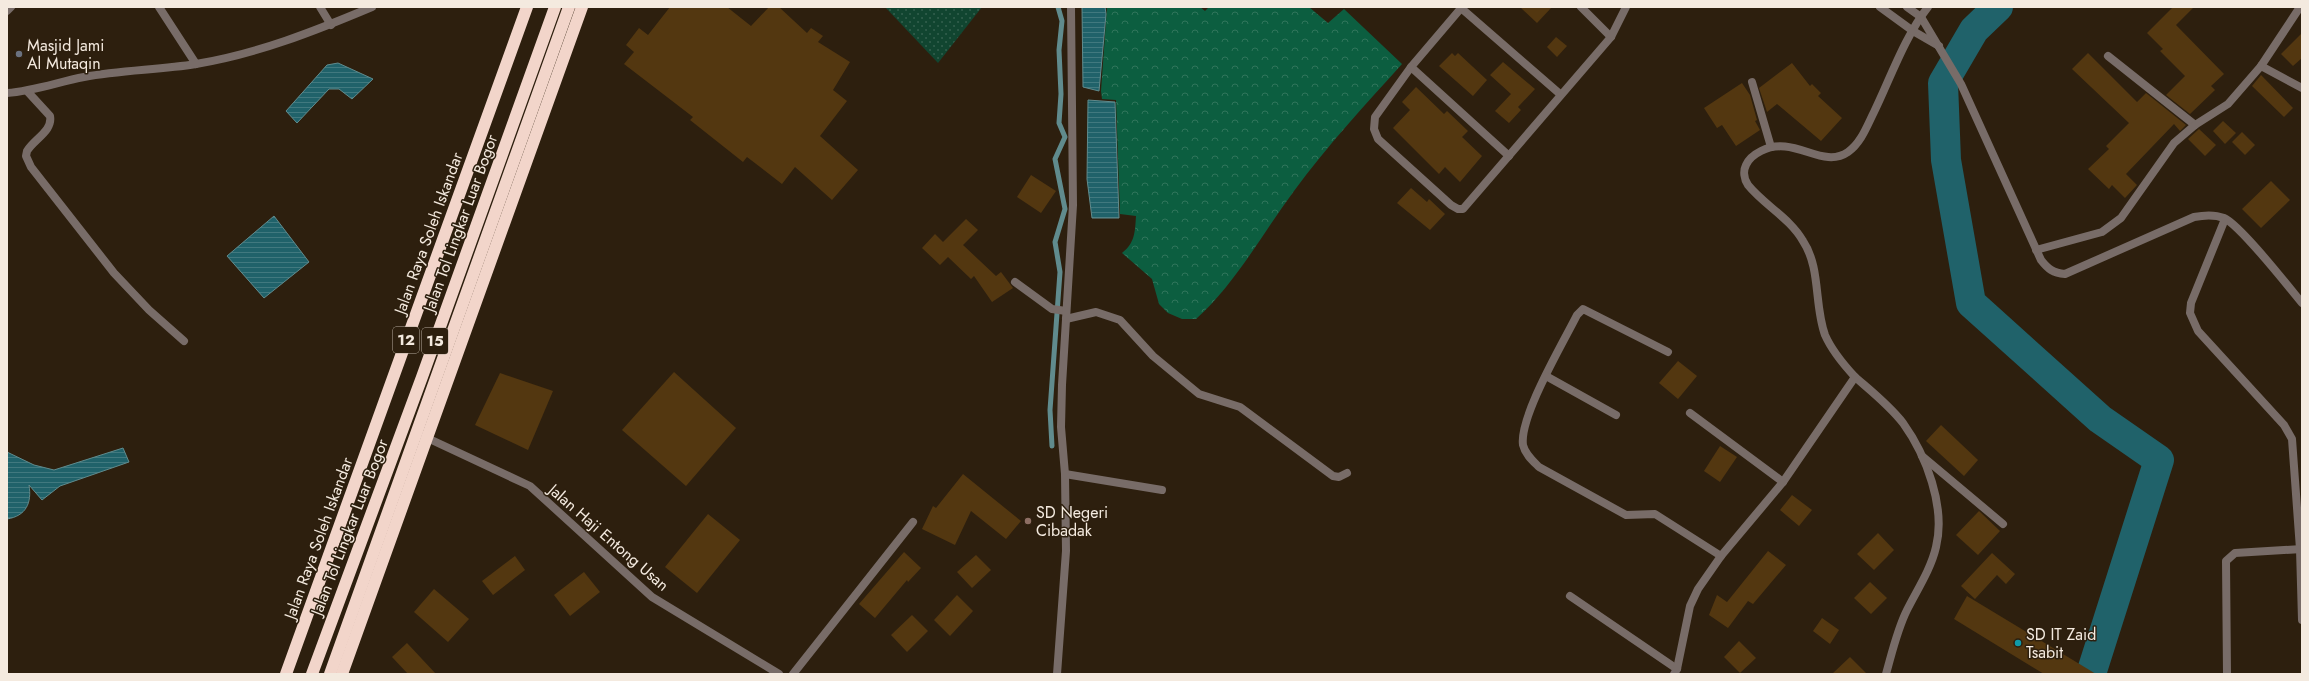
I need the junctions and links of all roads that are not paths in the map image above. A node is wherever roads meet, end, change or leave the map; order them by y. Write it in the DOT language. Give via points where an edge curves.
graph roads {
  1 [pos="11,7"];
  2 [pos="159,7"];
  3 [pos="320,7"];
  4 [pos="372,7"];
  5 [pos="527,7"];
  6 [pos="555,7"];
  7 [pos="569,7"];
  8 [pos="582,7"];
  9 [pos="1071,7"];
  10 [pos="1581,7"];
  11 [pos="1626,7"];
  12 [pos="1880,7"];
  13 [pos="1907,7"];
  14 [pos="1928,7"];
  15 [pos="2300,7"];
  16 [pos="1462,8"];
  17 [pos="7,11"];
  18 [pos="1921,17"];
  19 [pos="331,25"];
  20 [pos="1913,31"];
  21 [pos="1611,37"];
  22 [pos="1939,46"];
  23 [pos="2108,56"];
  24 [pos="196,64"];
  25 [pos="2261,66"];
  26 [pos="1411,67"];
  27 [pos="1752,82"];
  28 [pos="2302,88"];
  29 [pos="28,92"];
  30 [pos="7,93"];
  31 [pos="1560,94"];
  32 [pos="2194,125"];
  33 [pos="1771,147"];
  34 [pos="1509,156"];
  35 [pos="2225,219"];
  36 [pos="2036,250"];
  37 [pos="1015,282"];
  38 [pos="2302,303"];
  39 [pos="1065,313"];
  40 [pos="184,341"];
  41 [pos="1668,352"];
  42 [pos="1546,376"];
  43 [pos="1855,377"];
  44 [pos="1690,413"];
  45 [pos="1616,415"];
  46 [pos="416,433"];
  47 [pos="1921,455"];
  48 [pos="1347,473"];
  49 [pos="1065,474"];
  50 [pos="1783,482"];
  51 [pos="1162,490"];
  52 [pos="913,522"];
  53 [pos="2003,524"];
  54 [pos="2301,549"];
  55 [pos="1721,556"];
  56 [pos="1570,596"];
  57 [pos="2302,620"];
  58 [pos="1675,671"];
  59 [pos="286,674"];
  60 [pos="312,674"];
  61 [pos="330,674"];
  62 [pos="342,674"];
  63 [pos="779,674"];
  64 [pos="793,674"];
  65 [pos="1057,674"];
  66 [pos="1886,674"];
  67 [pos="2227,674"];
  1 -- 17 [label="street"];
  2 -- 24 [label="street"];
  3 -- 19 [label="street"];
  4 -- 19 [label="street"];
  5 -- 59 [label="highway, Jalan Raya Soleh Iskandar / 12"];
  6 -- 60 [label="highway, Jalan Tol Lingkar Luar Bogor / 15"];
  7 -- 46 [label="highway, 12"];
  8 -- 62 [label="highway, 15, bridge"];
  9 -- 39 [label="street" via="1073,204"];
  10 -- 21 [label="street"];
  11 -- 21 [label="street"];
  12 -- 20 [label="street"];
  13 -- 18 [label="street"];
  14 -- 18 [label="street"];
  15 -- 25 [label="street"];
  16 -- 26 [label="street"];
  16 -- 31 [label="street"];
  18 -- 20 [label="street"];
  18 -- 22 [label="street"];
  19 -- 24 [label="street" via="259,50"];
  20 -- 22 [label="street"];
  20 -- 33 [label="street" via="1862,134 1850,151 1834,158 1823,157 1795,147"];
  21 -- 31 [label="street"];
  22 -- 36 [label="street" via="1961,84"];
  23 -- 32 [label="street"];
  24 -- 29 [label="street" via="84,77"];
  25 -- 28 [label="street"];
  25 -- 32 [label="street" via="2228,104"];
  26 -- 34 [label="street"];
  26 -- 34 [label="street" via="1375,117 1374,129 1378,139 1458,209 1470,204"];
  27 -- 33 [label="street"];
  29 -- 30 [label="street"];
  29 -- 40 [label="street" via="51,120 48,128 27,151 26,156 31,167 114,273 149,310"];
  31 -- 34 [label="street"];
  32 -- 36 [label="street" via="2174,143 2121,218 2102,232"];
  33 -- 43 [label="street" via="1750,158 1744,171 1745,178 1795,230 1807,247 1826,335 1840,360"];
  35 -- 36 [label="street" via="2206,215 2194,217 2065,274 2048,269"];
  35 -- 38 [label="street"];
  35 -- 54 [label="street" via="2191,303 2190,313 2198,331 2289,431 2294,446"];
  37 -- 39 [label="street" via="1052,309"];
  39 -- 48 [label="street" via="1096,312 1120,320 1154,356 1199,394 1240,407 1333,476 1339,477"];
  39 -- 49 [label="street" via="1061,427"];
  41 -- 42 [label="street" via="1583,309 1577,315"];
  42 -- 45 [label="street"];
  42 -- 55 [label="street" via="1525,422 1523,445 1539,467 1626,515 1655,514"];
  43 -- 47 [label="street" via="1884,402 1903,423"];
  43 -- 50 [label="street"];
  44 -- 50 [label="street"];
  46 -- 61 [label="highway, 12"];
  46 -- 63 [label="street, Jalan Haji Entong Usan" via="530,486 652,596"];
  47 -- 53 [label="street"];
  47 -- 66 [label="street" via="1934,491 1938,517 1937,546 1928,571 1906,612"];
  49 -- 51 [label="street"];
  49 -- 65 [label="street" via="1066,551"];
  50 -- 55 [label="street"];
  52 -- 64 [label="street"];
  54 -- 57 [label="street"];
  54 -- 67 [label="street" via="2235,553 2226,561"];
  55 -- 58 [label="street" via="1701,584 1690,606"];
  56 -- 58 [label="street"];
}
